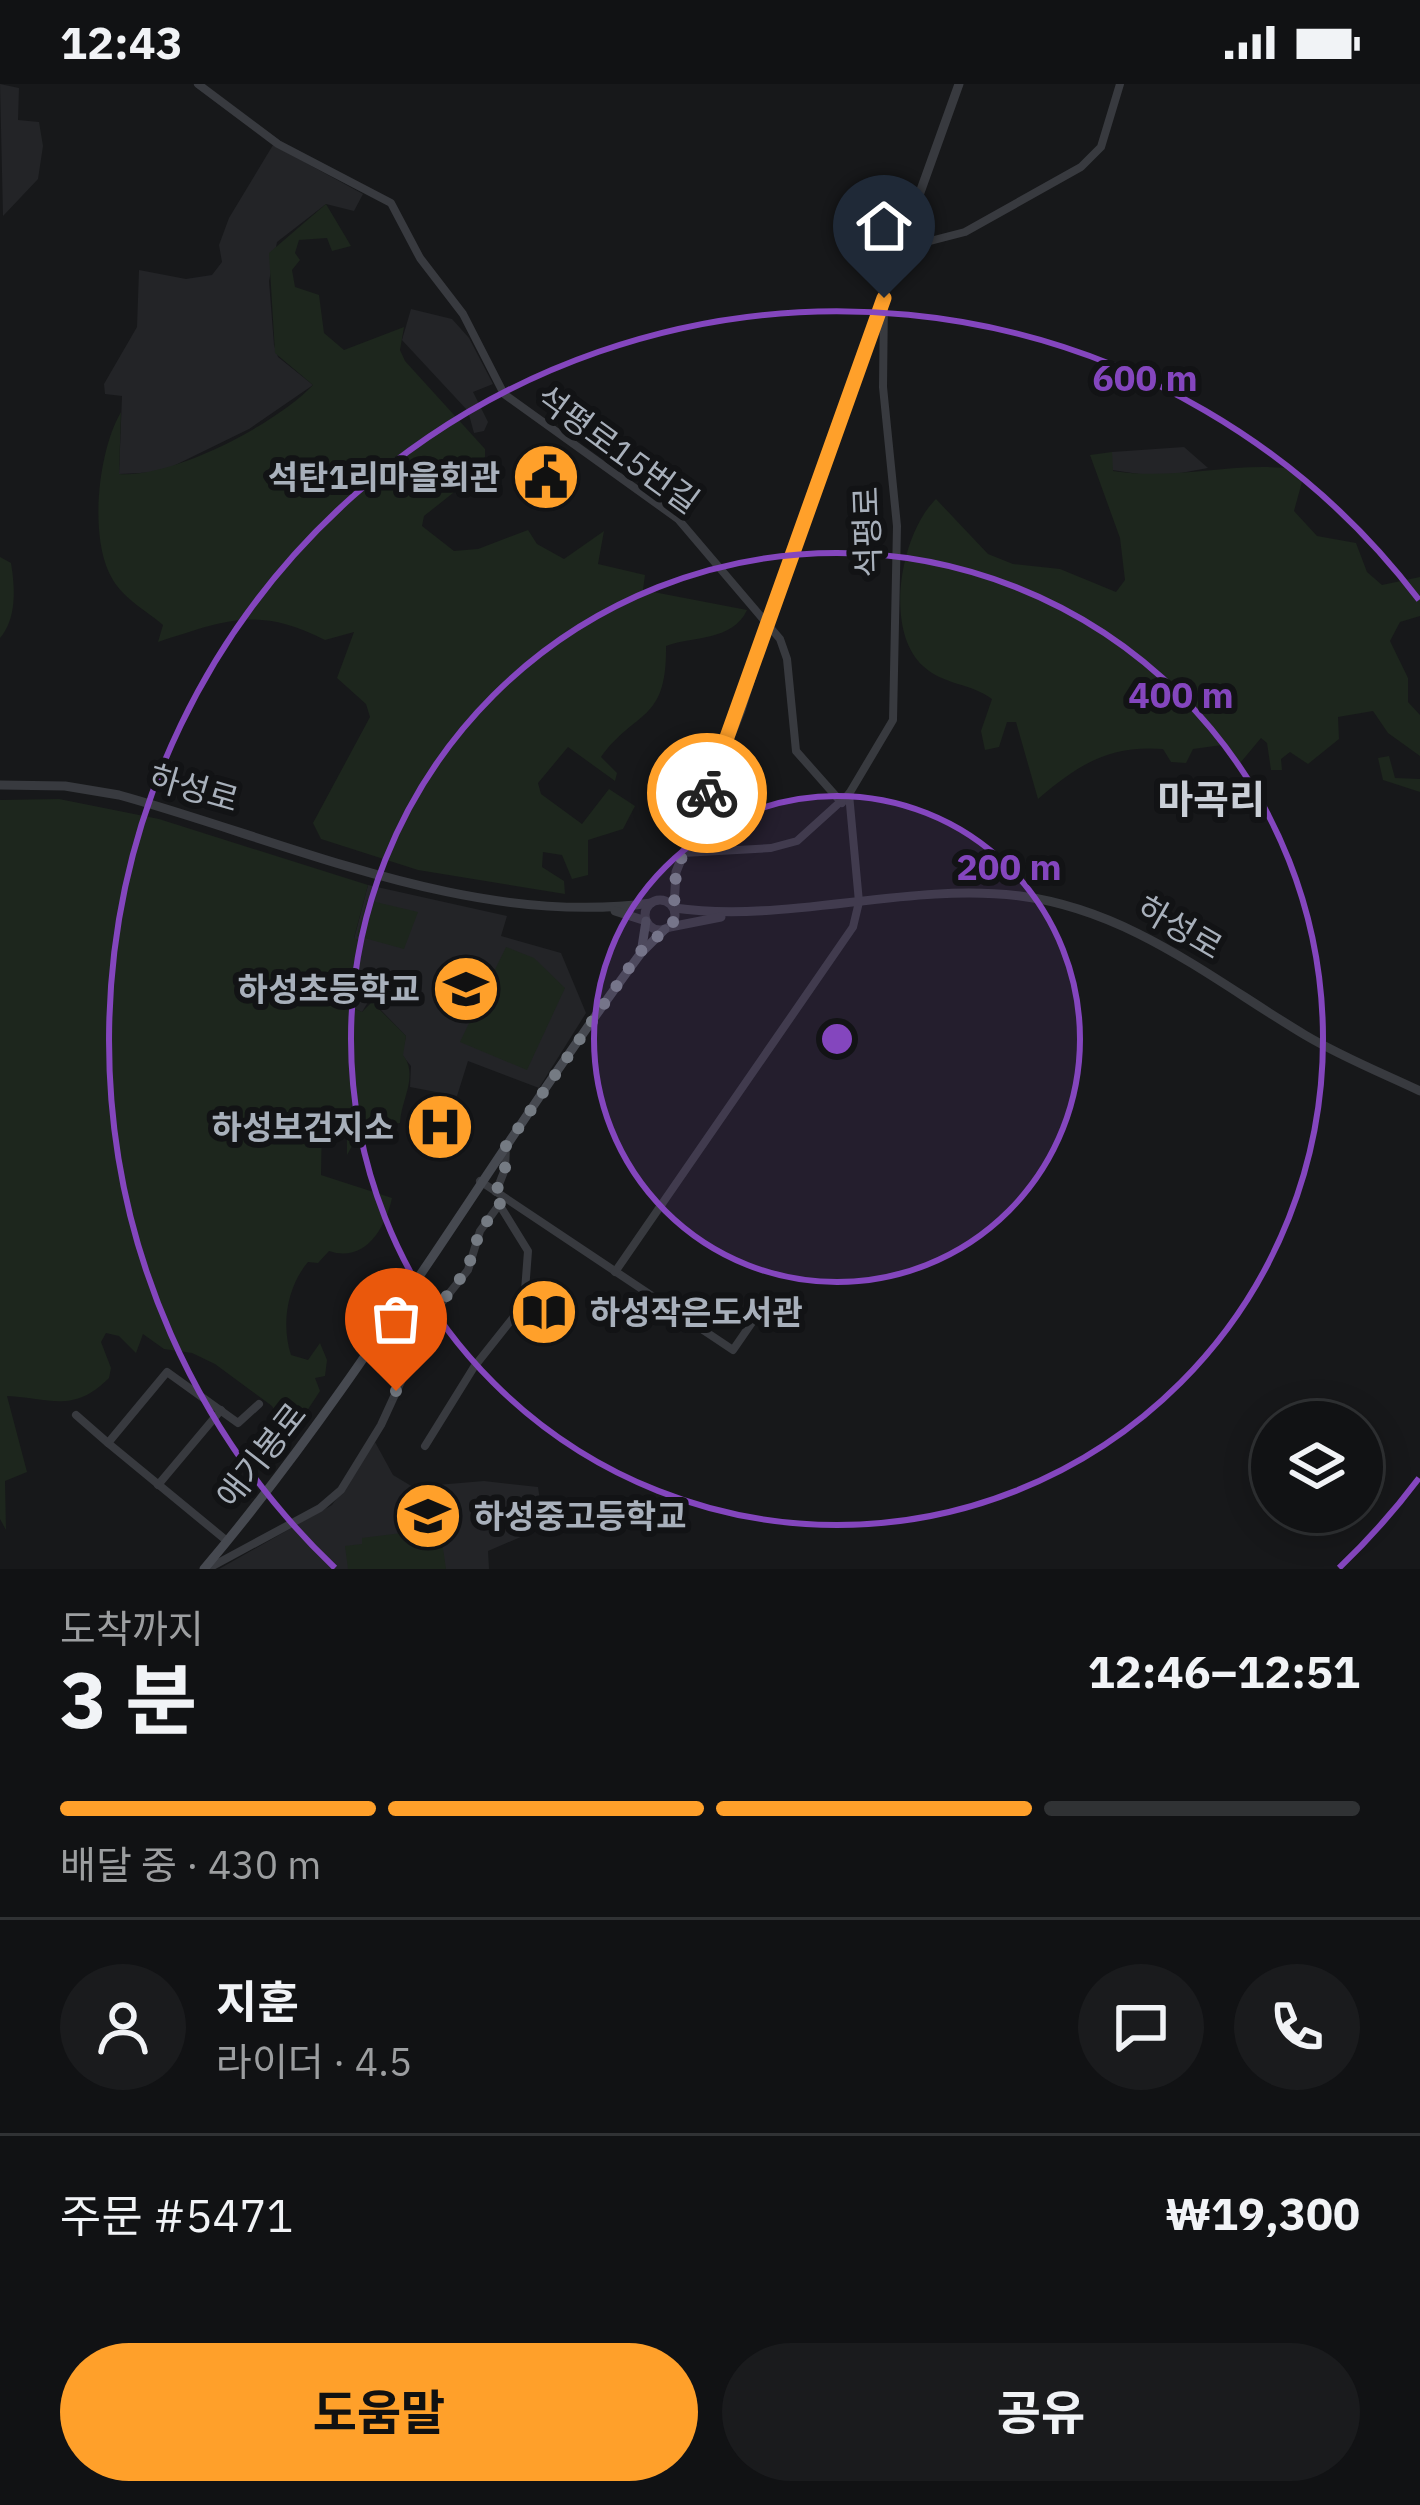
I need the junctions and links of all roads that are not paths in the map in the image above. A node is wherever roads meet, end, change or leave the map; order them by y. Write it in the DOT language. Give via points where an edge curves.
graph roads {
  1 [pos="198,84"];
  2 [pos="959,84"];
  3 [pos="1120,84"];
  4 [pos="903,248"];
  5 [pos="884,298"];
  6 [pos="767,620"];
  7 [pos="0,785"];
  8 [pos="849,794"];
  9 [pos="842,803"];
  10 [pos="683,853"];
  11 [pos="676,872"];
  12 [pos="653,902"];
  13 [pos="859,902"];
  14 [pos="604,908"];
  15 [pos="674,908"];
  16 [pos="732,915"];
  17 [pos="646,920"];
  18 [pos="668,928"];
  19 [pos="640,952"];
  20 [pos="1420,1091"];
  21 [pos="506,1146"];
  22 [pos="479,1180"];
  23 [pos="500,1198"];
  24 [pos="615,1272"];
  25 [pos="753,1322"];
  26 [pos="259,1404"];
  27 [pos="220,1410"];
  28 [pos="76,1415"];
  29 [pos="108,1443"];
  30 [pos="425,1446"];
  31 [pos="158,1485"];
  32 [pos="227,1541"];
  33 [pos="206,1569"];
  1 -- 6 [label="street, 석평로15번길" via="278,144 391,203 504,394 659,502"];
  2 -- 4 [label="street, 석평로"];
  3 -- 4 [label="street" via="1104,140 1081,167 965,232"];
  4 -- 5 [label="street, 석평로"];
  5 -- 6 [label="street"];
  5 -- 8 [label="street, 석평로" via="896,703 884,741"];
  6 -- 9 [label="street, 석평로15번길" via="788,659 796,751"];
  6 -- 10 [label="street" via="741,710"];
  7 -- 14 [label="street, 하성로" via="97,790 452,891"];
  8 -- 9 [label="street, 석평로"];
  8 -- 13 [label="street"];
  9 -- 10 [label="street, 석평로" via="786,845"];
  10 -- 11 [label="street"];
  11 -- 12 [label="street"];
  11 -- 15 [label="street"];
  12 -- 14 [label="street, 하성로"];
  12 -- 15 [label="street, 하성로"];
  12 -- 17 [label="street"];
  13 -- 16 [label="street, 하성로"];
  13 -- 20 [label="street, 하성로" via="997,895 1090,911 1166,946 1310,1038"];
  13 -- 24 [label="street" via="853,927"];
  14 -- 17 [label="street"];
  15 -- 16 [label="street, 하성로"];
  15 -- 18 [label="street"];
  16 -- 18 [label="street"];
  17 -- 18 [label="street"];
  17 -- 19 [label="main road"];
  18 -- 19 [label="main road, 애기봉로"];
  19 -- 21 [label="main road, 애기봉로"];
  21 -- 22 [label="main road, 애기봉로"];
  21 -- 23 [label="street"];
  22 -- 23 [label="street"];
  22 -- 32 [label="main road, 애기봉로" via="318,1427"];
  23 -- 24 [label="street"];
  23 -- 30 [label="street" via="528,1251 524,1304"];
  23 -- 33 [label="street" via="341,1490"];
  24 -- 25 [label="street" via="733,1350"];
  26 -- 27 [label="street, 애기봉로" via="242,1423"];
  27 -- 29 [label="street, 애기봉로" via="167,1372"];
  27 -- 31 [label="street"];
  28 -- 29 [label="street"];
  29 -- 31 [label="street, 애기봉로"];
  31 -- 32 [label="street, 애기봉로"];
  32 -- 33 [label="main road, 애기봉로"];
}
